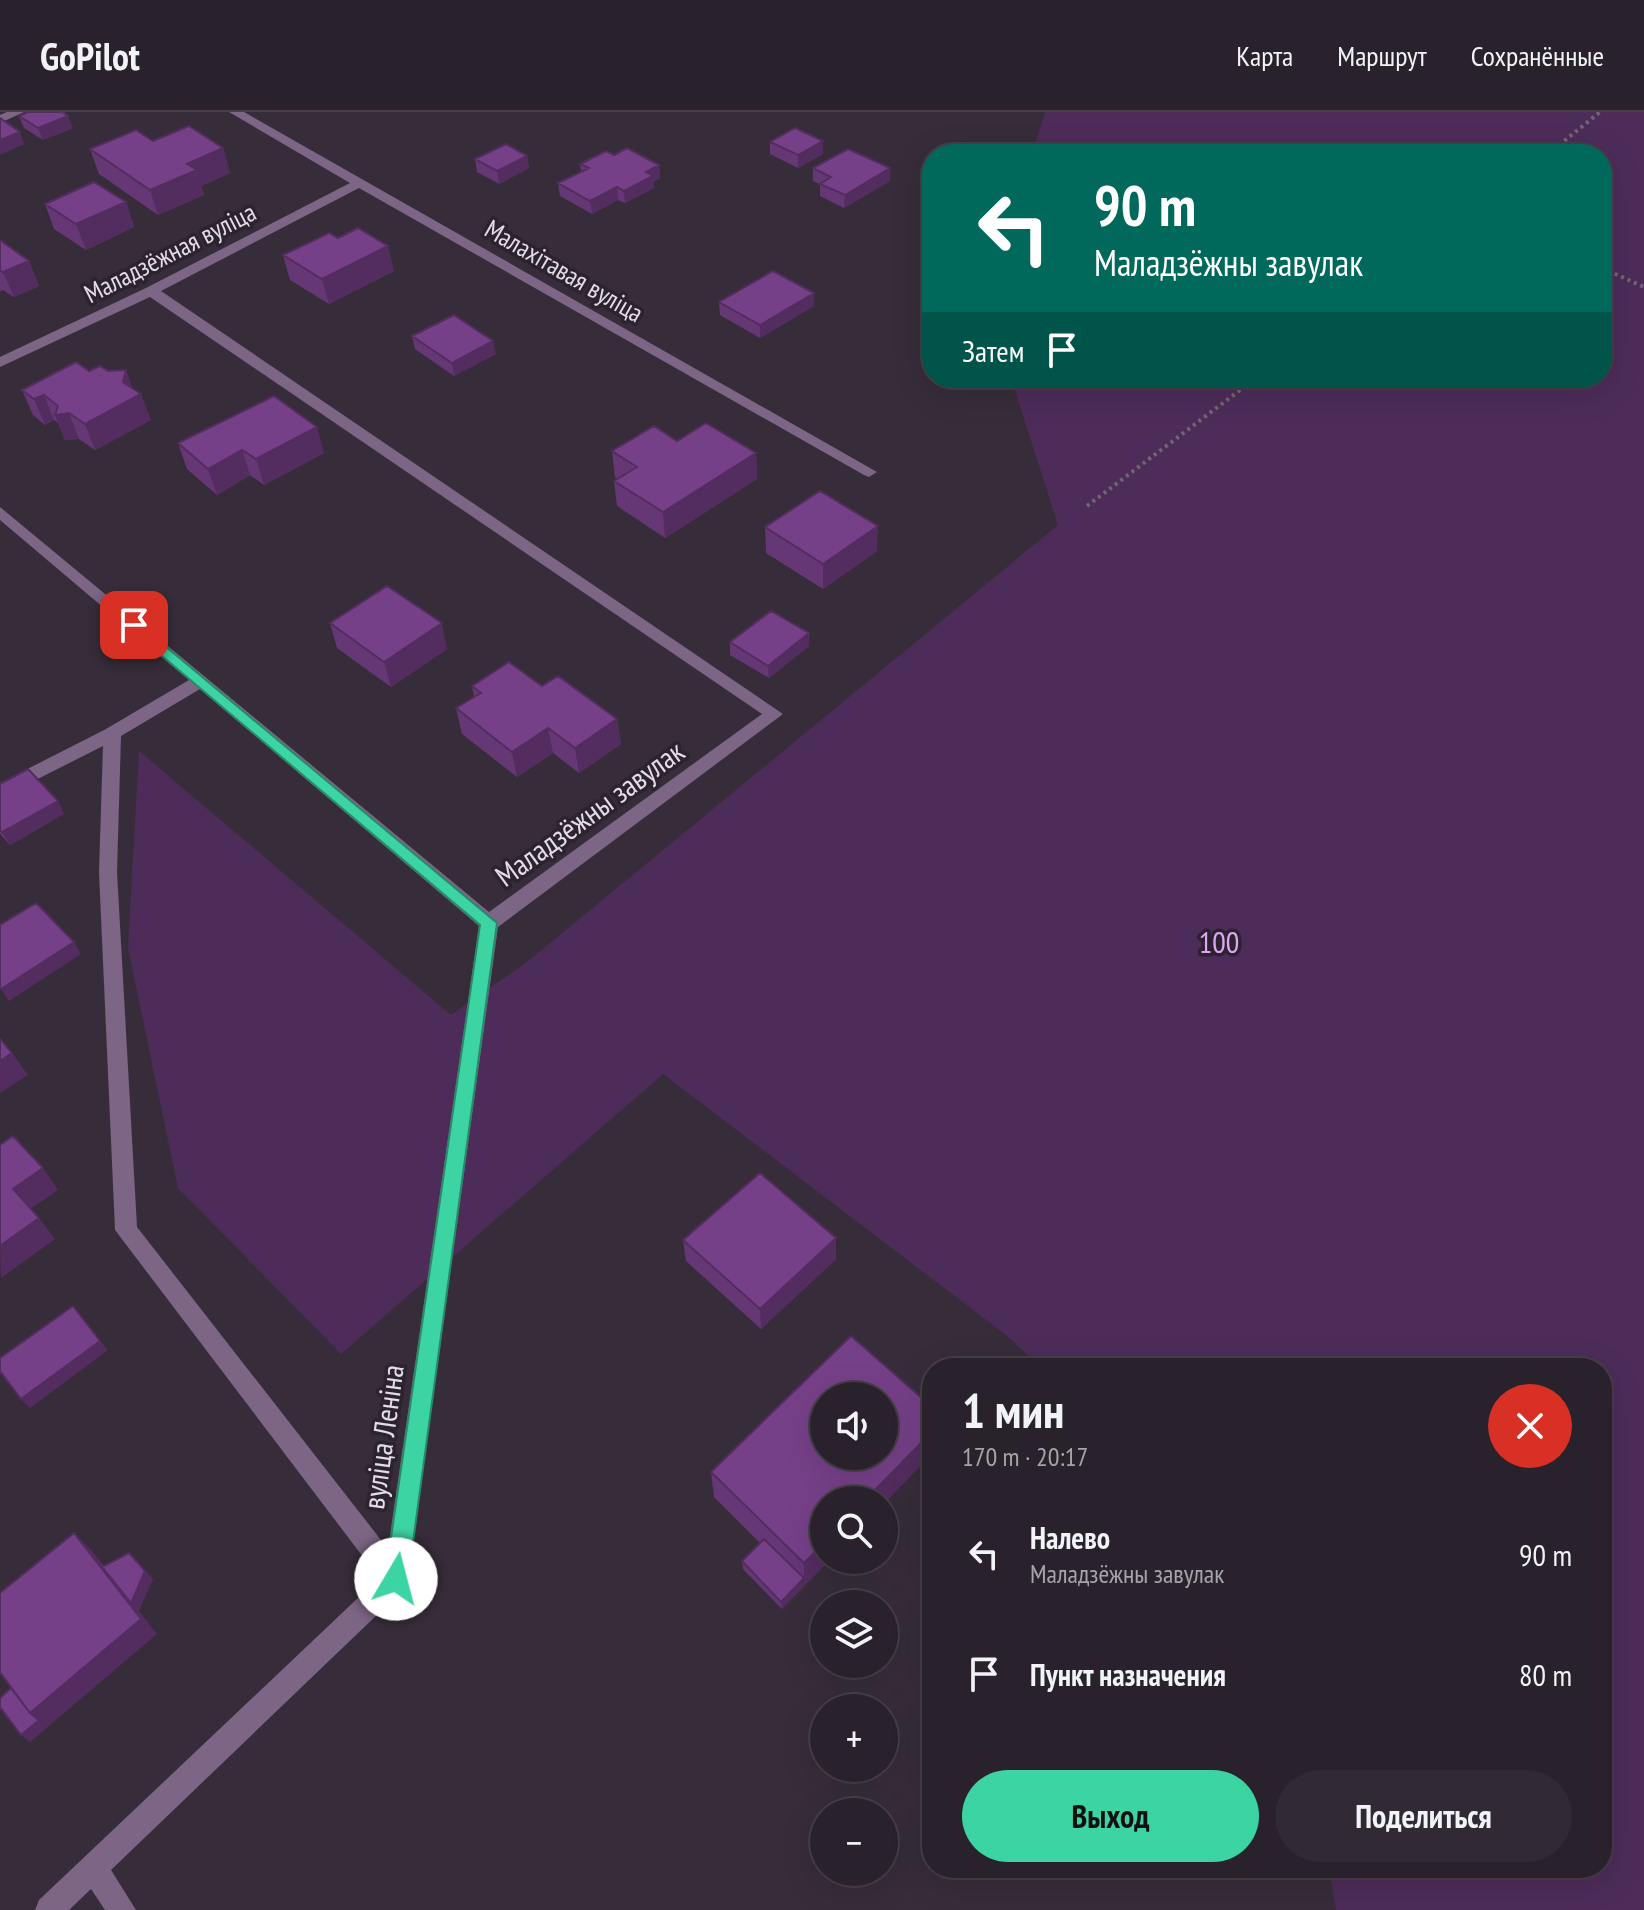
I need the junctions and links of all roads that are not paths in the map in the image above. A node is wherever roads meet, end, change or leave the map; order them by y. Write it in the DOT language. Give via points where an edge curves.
graph roads {
  1 [pos="18,112"];
  2 [pos="235,112"];
  3 [pos="0,119"];
  4 [pos="361,182"];
  5 [pos="151,291"];
  6 [pos="0,363"];
  7 [pos="869,472"];
  8 [pos="0,512"];
  9 [pos="201,681"];
  10 [pos="112,733"];
  11 [pos="0,791"];
  12 [pos="489,923"];
  13 [pos="396,1579"];
  14 [pos="94,1870"];
  15 [pos="49,1910"];
  16 [pos="122,1910"];
  1 -- 3 [label="street"];
  2 -- 4 [label="street, Малахітавая вуліца"];
  4 -- 5 [label="street, Маладзёжная вуліца"];
  4 -- 7 [label="street, Малахітавая вуліца"];
  5 -- 6 [label="street, Маладзёжная вуліца"];
  5 -- 12 [label="street, Маладзёжны завулак" via="774,714"];
  8 -- 9 [label="street, Маладзёжны завулак"];
  9 -- 10 [label="street"];
  9 -- 12 [label="street, Маладзёжны завулак"];
  10 -- 11 [label="street"];
  10 -- 13 [label="street" via="108,872 126,1230"];
  12 -- 13 [label="street, вуліца Леніна"];
  13 -- 14 [label="street"];
  14 -- 15 [label="street"];
  14 -- 16 [label="street"];
}
